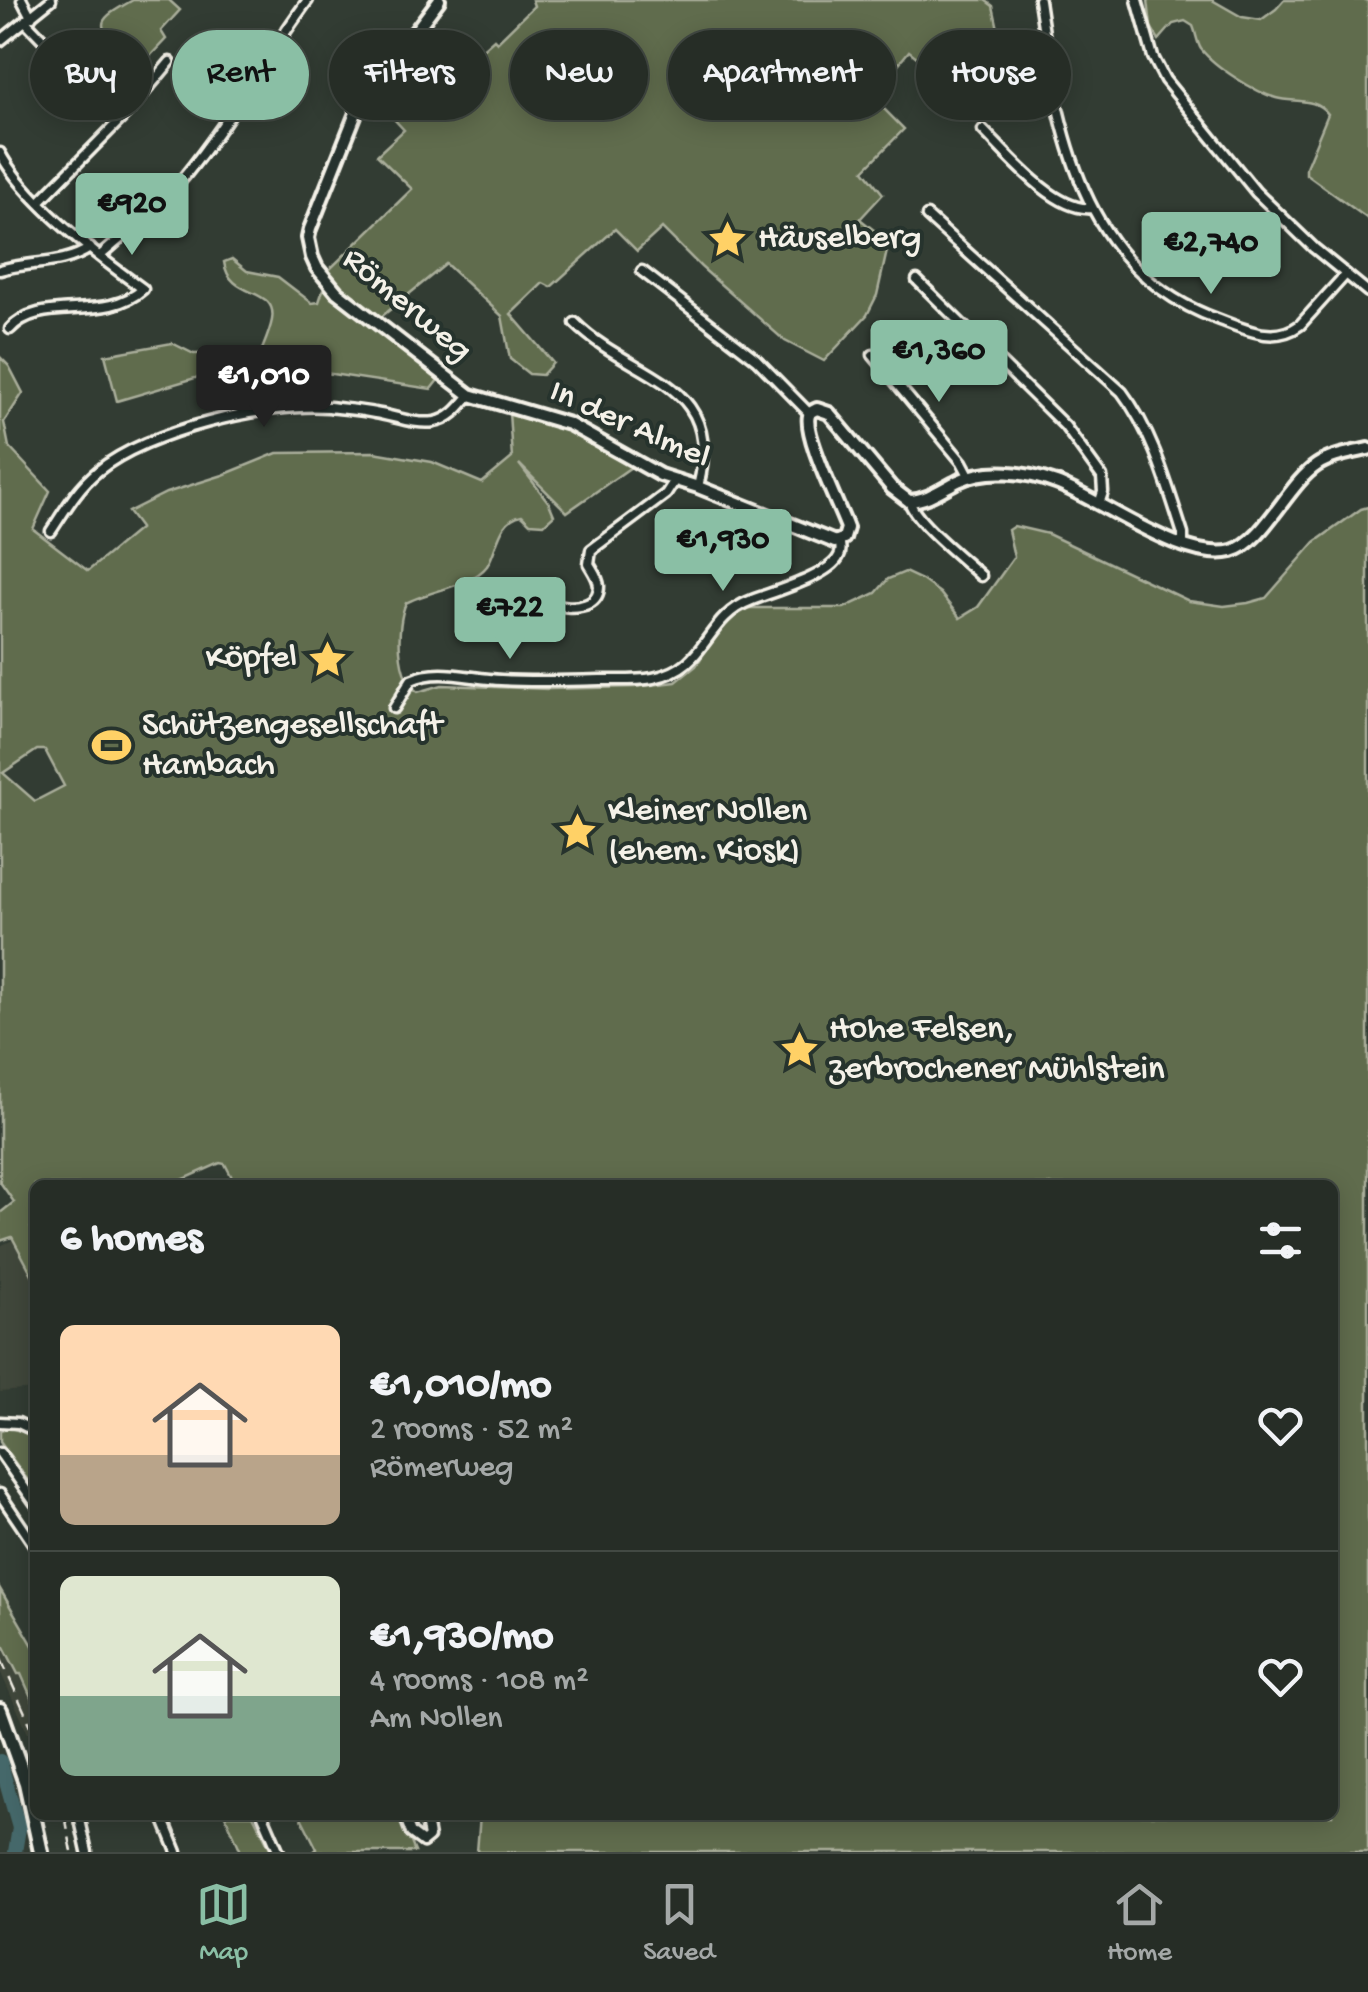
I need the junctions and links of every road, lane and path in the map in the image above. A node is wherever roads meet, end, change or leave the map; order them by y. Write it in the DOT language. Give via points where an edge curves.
graph roads {
  1 [pos="22,0"];
  2 [pos="51,0"];
  3 [pos="308,0"];
  4 [pos="439,0"];
  5 [pos="1039,0"];
  6 [pos="1137,0"];
  7 [pos="28,19"];
  8 [pos="38,30"];
  9 [pos="0,41"];
  10 [pos="170,62"];
  11 [pos="983,130"];
  12 [pos="0,154"];
  13 [pos="39,202"];
  14 [pos="1091,208"];
  15 [pos="927,216"];
  16 [pos="90,248"];
  17 [pos="100,256"];
  18 [pos="0,270"];
  19 [pos="642,270"];
  20 [pos="1346,274"];
  21 [pos="917,280"];
  22 [pos="1368,292"];
  23 [pos="575,323"];
  24 [pos="10,329"];
  25 [pos="873,355"];
  26 [pos="470,395"];
  27 [pos="810,414"];
  28 [pos="1368,449"];
  29 [pos="970,477"];
  30 [pos="675,480"];
  31 [pos="698,487"];
  32 [pos="909,501"];
  33 [pos="1099,504"];
  34 [pos="51,532"];
  35 [pos="840,542"];
  36 [pos="1183,545"];
  37 [pos="981,576"];
  38 [pos="523,591"];
  39 [pos="394,708"];
  40 [pos="0,1422"];
  41 [pos="30,1428"];
  42 [pos="0,1453"];
  43 [pos="0,1494"];
  44 [pos="30,1496"];
  45 [pos="30,1539"];
  46 [pos="0,1710"];
  47 [pos="30,1801"];
  48 [pos="34,1820"];
  49 [pos="80,1820"];
  50 [pos="164,1820"];
  51 [pos="265,1820"];
  52 [pos="406,1820"];
  53 [pos="427,1820"];
  54 [pos="41,1852"];
  55 [pos="87,1852"];
  56 [pos="177,1852"];
  57 [pos="278,1852"];
  1 -- 7 [label="street"];
  2 -- 7 [label="street"];
  3 -- 17 [label="street" via="186,174"];
  4 -- 26 [label="street, Römerweg" via="358,108 308,248 337,292"];
  5 -- 14 [label="street" via="1054,97"];
  6 -- 20 [label="street" via="1165,80 1256,192"];
  7 -- 8 [label="street"];
  7 -- 9 [label="street"];
  10 -- 13 [label="street"];
  11 -- 14 [label="street" via="1055,197"];
  12 -- 13 [label="street"];
  13 -- 16 [label="street"];
  14 -- 20 [label="street" via="1124,257 1162,292 1195,312 1262,334 1292,330"];
  15 -- 36 [label="street" via="1122,392 1157,458"];
  16 -- 17 [label="street"];
  16 -- 18 [label="street" via="66,260"];
  17 -- 24 [label="street" via="142,289 122,303 37,314"];
  19 -- 27 [label="street" via="756,359"];
  20 -- 22 [label="street"];
  21 -- 33 [label="street" via="1065,426 1102,477"];
  23 -- 31 [label="street" via="665,382 691,408 704,445"];
  25 -- 29 [label="street"];
  26 -- 30 [label="street, In der Almel" via="570,424"];
  26 -- 34 [label="street, Römerweg" via="452,416 433,422 314,407 217,420 112,460 78,490"];
  27 -- 32 [label="street" via="826,411"];
  27 -- 35 [label="street" via="814,445 846,528"];
  28 -- 36 [label="street" via="1312,468 1238,548 1209,552"];
  29 -- 32 [label="street"];
  29 -- 33 [label="street" via="1031,476"];
  30 -- 31 [label="street, In der Almel"];
  30 -- 38 [label="street" via="592,550 588,564 599,588 589,603 547,604"];
  31 -- 35 [label="street, In der Almel"];
  32 -- 37 [label="street"];
  33 -- 36 [label="street"];
  35 -- 39 [label="street" via="832,565 735,608 688,664 664,675 535,681 432,674 410,680"];
  40 -- 41 [label="street"];
  42 -- 44 [label="street"];
  43 -- 45 [label="street"];
  46 -- 47 [label="main road"];
  48 -- 54 [label="main road"];
  49 -- 55 [label="street"];
  50 -- 56 [label="street"];
  51 -- 57 [label="street"];
  52 -- 53 [label="street" via="423,1842 429,1837"];
}
